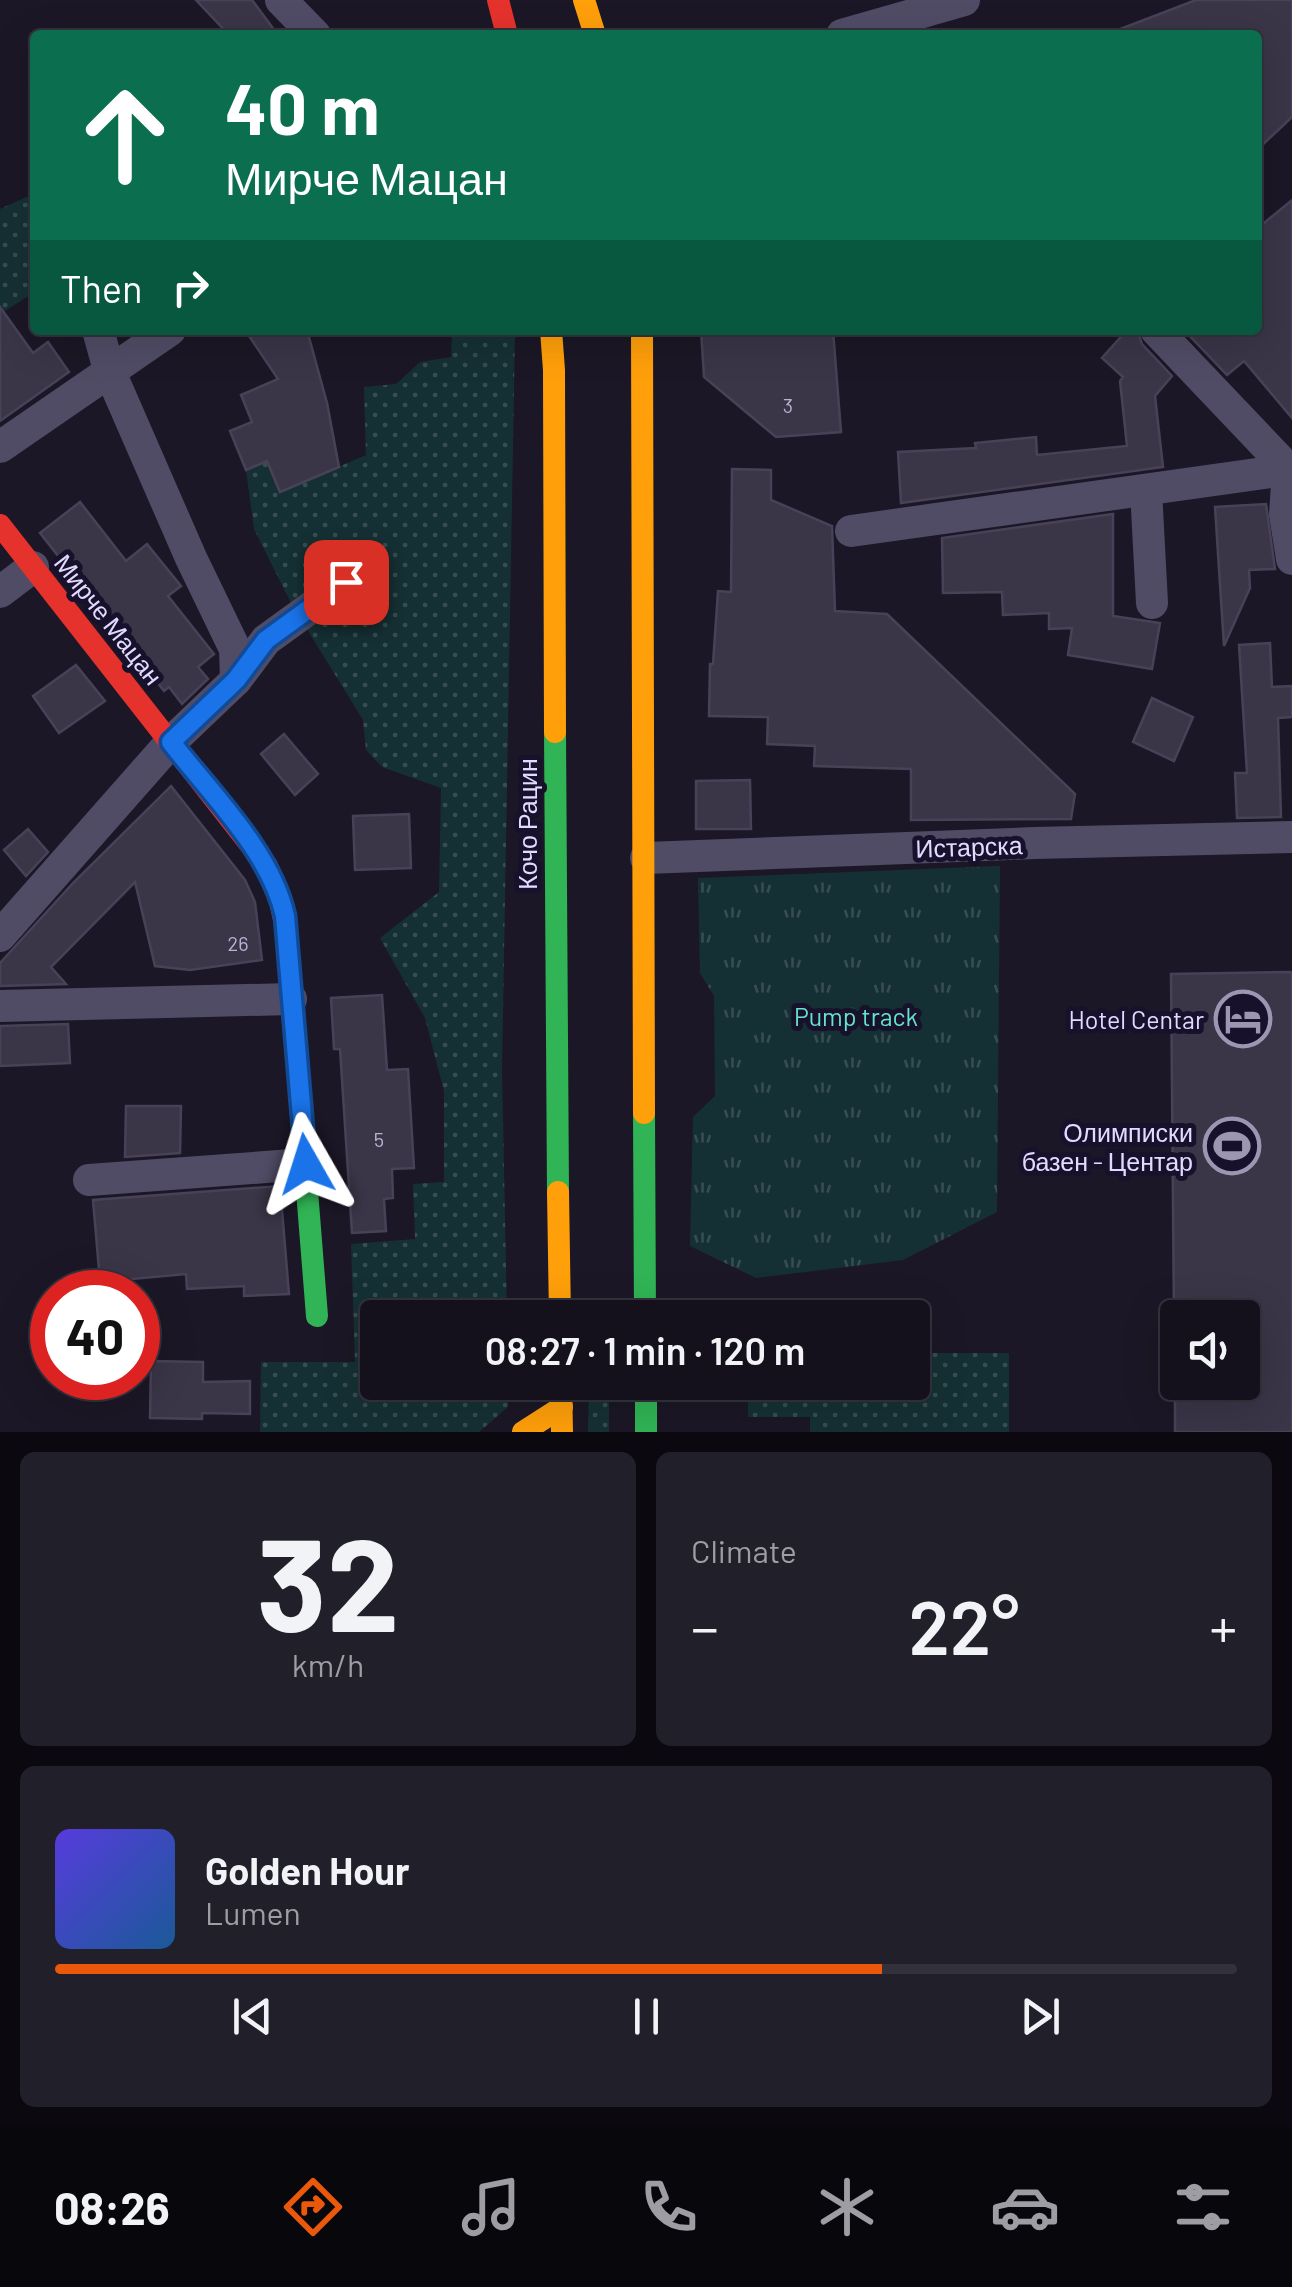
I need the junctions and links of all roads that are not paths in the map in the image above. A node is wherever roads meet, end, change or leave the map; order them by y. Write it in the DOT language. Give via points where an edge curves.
graph roads {
  1 [pos="281,0"];
  2 [pos="498,0"];
  3 [pos="584,0"];
  4 [pos="964,0"];
  5 [pos="310,30"];
  6 [pos="506,30"];
  7 [pos="593,30"];
  8 [pos="859,30"];
  9 [pos="99,335"];
  10 [pos="162,335"];
  11 [pos="551,335"];
  12 [pos="642,335"];
  13 [pos="1161,335"];
  14 [pos="109,370"];
  15 [pos="0,447"];
  16 [pos="1291,471"];
  17 [pos="1146,490"];
  18 [pos="0,525"];
  19 [pos="851,531"];
  20 [pos="1292,559"];
  21 [pos="33,568"];
  22 [pos="346,582"];
  23 [pos="0,592"];
  24 [pos="1152,603"];
  25 [pos="236,680"];
  26 [pos="171,742"];
  27 [pos="1292,837"];
  28 [pos="646,858"];
  29 [pos="0,936"];
  30 [pos="290,999"];
  31 [pos="0,1006"];
  32 [pos="306,1164"];
  33 [pos="88,1180"];
  34 [pos="560,1300"];
  35 [pos="646,1300"];
  36 [pos="316,1316"];
  37 [pos="562,1400"];
  38 [pos="646,1400"];
  39 [pos="562,1407"];
  40 [pos="523,1432"];
  41 [pos="562,1432"];
  42 [pos="646,1432"];
  1 -- 5 [label="street"];
  2 -- 6 [label="street"];
  3 -- 7 [label="street"];
  4 -- 8 [label="street"];
  9 -- 14 [label="street"];
  10 -- 14 [label="street"];
  11 -- 34 [label="street, Кочо Рацин"];
  12 -- 28 [label="street"];
  13 -- 16 [label="street"];
  14 -- 15 [label="street"];
  14 -- 25 [label="street" via="235,649"];
  16 -- 17 [label="street"];
  16 -- 20 [label="street" via="1286,514"];
  17 -- 19 [label="street"];
  17 -- 24 [label="street"];
  18 -- 21 [label="street, Мирче Мацан"];
  21 -- 23 [label="street"];
  21 -- 26 [label="street, Мирче Мацан"];
  22 -- 25 [label="street" via="266,640"];
  25 -- 26 [label="street"];
  26 -- 29 [label="street"];
  26 -- 30 [label="street, Мирче Мацан" via="267,866 280,893"];
  27 -- 28 [label="street, Истарска"];
  28 -- 35 [label="street"];
  30 -- 31 [label="street"];
  30 -- 32 [label="street, Мирче Мацан"];
  32 -- 33 [label="street"];
  32 -- 36 [label="street, Мирче Мацан"];
  37 -- 39 [label="street"];
  38 -- 42 [label="street"];
  39 -- 40 [label="street"];
  39 -- 41 [label="street"];
}
